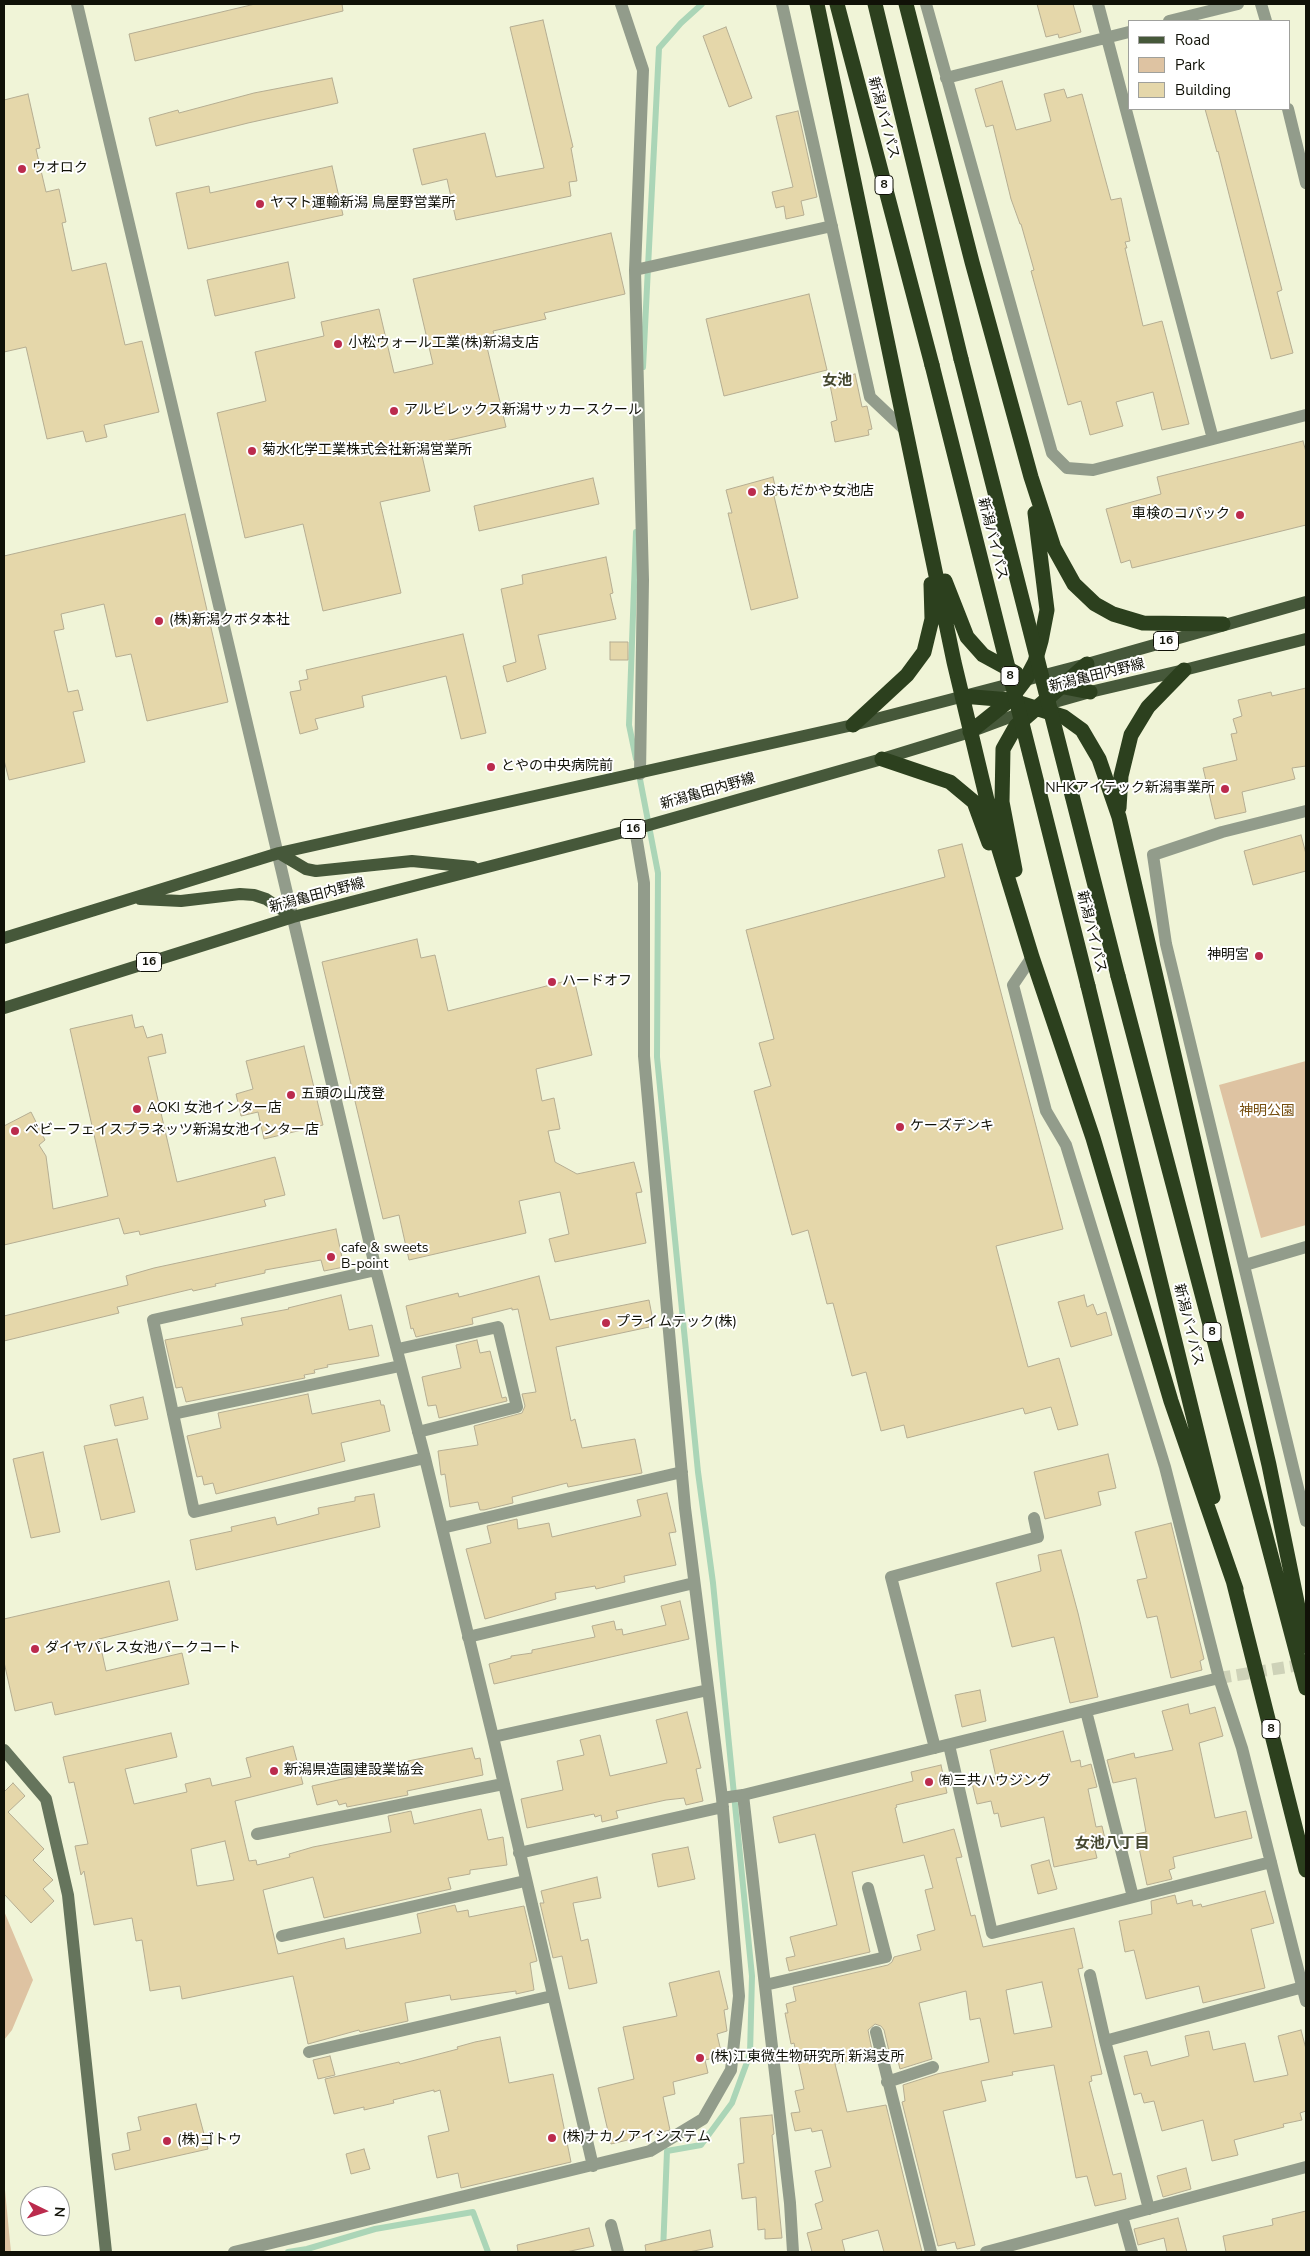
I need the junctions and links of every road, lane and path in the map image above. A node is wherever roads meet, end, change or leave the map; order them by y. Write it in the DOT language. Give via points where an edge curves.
graph roads {
  1 [pos="77,4"];
  2 [pos="620,4"];
  3 [pos="782,4"];
  4 [pos="817,4"];
  5 [pos="836,4"];
  6 [pos="875,4"];
  7 [pos="906,4"];
  8 [pos="926,4"];
  9 [pos="1098,4"];
  10 [pos="1238,4"];
  11 [pos="1261,4"];
  12 [pos="1174,20"];
  13 [pos="1266,20"];
  14 [pos="1128,32"];
  15 [pos="1107,37"];
  16 [pos="946,78"];
  17 [pos="1288,110"];
  18 [pos="1306,183"];
  19 [pos="832,226"];
  20 [pos="635,270"];
  21 [pos="1306,415"];
  22 [pos="906,431"];
  23 [pos="1213,439"];
  24 [pos="1031,477"];
  25 [pos="930,545"];
  26 [pos="1306,602"];
  27 [pos="1223,624"];
  28 [pos="1306,639"];
  29 [pos="1087,664"];
  30 [pos="1184,670"];
  31 [pos="1026,679"];
  32 [pos="1061,686"];
  33 [pos="1090,692"];
  34 [pos="962,696"];
  35 [pos="1010,700"];
  36 [pos="1036,707"];
  37 [pos="852,725"];
  38 [pos="970,732"];
  39 [pos="882,759"];
  40 [pos="640,774"];
  41 [pos="1306,811"];
  42 [pos="1119,817"];
  43 [pos="635,829"];
  44 [pos="279,853"];
  45 [pos="485,868"];
  46 [pos="131,898"];
  47 [pos="293,917"];
  48 [pos="4,938"];
  49 [pos="1032,957"];
  50 [pos="4,1008"];
  51 [pos="1306,1247"];
  52 [pos="1245,1265"];
  53 [pos="376,1270"];
  54 [pos="398,1349"];
  55 [pos="400,1366"];
  56 [pos="173,1414"];
  57 [pos="418,1432"];
  58 [pos="425,1458"];
  59 [pos="682,1472"];
  60 [pos="1034,1518"];
  61 [pos="1306,1521"];
  62 [pos="442,1528"];
  63 [pos="694,1583"];
  64 [pos="1236,1590"];
  65 [pos="468,1637"];
  66 [pos="1306,1646"];
  67 [pos="1220,1678"];
  68 [pos="1306,1688"];
  69 [pos="708,1690"];
  70 [pos="1086,1711"];
  71 [pos="492,1737"];
  72 [pos="949,1745"];
  73 [pos="935,1748"];
  74 [pos="4,1750"];
  75 [pos="503,1784"];
  76 [pos="743,1795"];
  77 [pos="722,1803"];
  78 [pos="257,1834"];
  79 [pos="519,1853"];
  80 [pos="1271,1862"];
  81 [pos="1306,1870"];
  82 [pos="526,1882"];
  83 [pos="868,1888"];
  84 [pos="1133,1897"];
  85 [pos="282,1936"];
  86 [pos="1090,1975"];
  87 [pos="765,1984"];
  88 [pos="1303,1987"];
  89 [pos="552,1996"];
  90 [pos="1306,2001"];
  91 [pos="876,2032"];
  92 [pos="1105,2041"];
  93 [pos="309,2052"];
  94 [pos="933,2067"];
  95 [pos="887,2082"];
  96 [pos="593,2166"];
  97 [pos="1306,2167"];
  98 [pos="1149,2209"];
  99 [pos="1122,2216"];
  100 [pos="611,2224"];
  101 [pos="106,2252"];
  102 [pos="234,2252"];
  103 [pos="618,2252"];
  104 [pos="793,2252"];
  105 [pos="932,2252"];
  106 [pos="986,2252"];
  107 [pos="1132,2252"];
  1 -- 44 [label="street"];
  2 -- 20 [label="street" via="643,70"];
  3 -- 19 [label="street"];
  4 -- 22 [label="highway"];
  5 -- 64 [label="highway, 新潟バイパス / 8, bridge" via="932,365"];
  6 -- 68 [label="highway, 新潟バイパス / 8, bridge" via="961,359 1118,976"];
  7 -- 24 [label="highway"];
  8 -- 16 [label="street"];
  9 -- 15 [label="street"];
  10 -- 12 [label="street"];
  11 -- 13 [label="street"];
  14 -- 15 [label="street"];
  15 -- 16 [label="street"];
  15 -- 23 [label="street"];
  16 -- 23 [label="street" via="1052,453 1067,468 1092,470"];
  17 -- 18 [label="street"];
  19 -- 20 [label="street"];
  19 -- 22 [label="street" via="870,397"];
  20 -- 40 [label="street" via="643,580"];
  21 -- 23 [label="street"];
  22 -- 25 [label="highway"];
  24 -- 27 [label="highway" via="1054,548 1074,584 1095,604 1113,614 1144,623"];
  24 -- 31 [label="highway" via="1047,610 1039,648"];
  25 -- 31 [label="highway" via="967,637 983,655"];
  25 -- 34 [label="highway"];
  25 -- 37 [label="highway" via="932,619 924,652 906,675"];
  26 -- 27 [label="main road, 新潟亀田内野線 / 16"];
  27 -- 29 [label="main road, 新潟亀田内野線 / 16"];
  28 -- 30 [label="main road, 新潟亀田内野線 / 16"];
  29 -- 31 [label="main road, 新潟亀田内野線 / 16"];
  29 -- 32 [label="highway"];
  30 -- 33 [label="main road, 新潟亀田内野線 / 16"];
  30 -- 42 [label="highway" via="1148,707 1131,735 1121,776"];
  31 -- 32 [label="highway"];
  31 -- 34 [label="main road, 新潟亀田内野線 / 16"];
  31 -- 35 [label="highway"];
  32 -- 33 [label="highway"];
  32 -- 36 [label="highway"];
  33 -- 36 [label="main road, 新潟亀田内野線 / 16"];
  34 -- 35 [label="highway"];
  34 -- 37 [label="main road, 新潟亀田内野線 / 16"];
  34 -- 38 [label="highway"];
  35 -- 36 [label="highway"];
  35 -- 38 [label="highway"];
  36 -- 38 [label="main road, 新潟亀田内野線 / 16"];
  36 -- 42 [label="highway" via="1064,717 1082,730 1099,759"];
  36 -- 49 [label="highway" via="1016,726 1004,749 1002,802"];
  37 -- 40 [label="main road, 新潟亀田内野線 / 16"];
  38 -- 39 [label="main road, 新潟亀田内野線 / 16"];
  38 -- 49 [label="highway" via="998,846"];
  39 -- 43 [label="main road, 新潟亀田内野線 / 16"];
  39 -- 49 [label="highway" via="950,782 974,802"];
  40 -- 44 [label="main road, 新潟亀田内野線 / 16"];
  41 -- 52 [label="street" via="1222,832 1153,855 1166,944"];
  42 -- 66 [label="highway" via="1269,1465"];
  43 -- 45 [label="main road, 新潟亀田内野線 / 16"];
  43 -- 59 [label="street" via="644,883 644,1056"];
  44 -- 45 [label="main road" via="316,872 412,861"];
  44 -- 46 [label="main road, 新潟亀田内野線 / 16"];
  44 -- 47 [label="street"];
  45 -- 47 [label="main road, 新潟亀田内野線 / 16"];
  46 -- 47 [label="main road" via="181,901 254,895"];
  46 -- 48 [label="main road, 新潟亀田内野線 / 16"];
  47 -- 50 [label="main road, 新潟亀田内野線 / 16"];
  47 -- 53 [label="street"];
  49 -- 64 [label="highway" via="1093,1138 1171,1401"];
  49 -- 67 [label="street" via="1013,985 1033,1062 1046,1111 1066,1145 1165,1467"];
  51 -- 52 [label="street"];
  52 -- 61 [label="street"];
  53 -- 54 [label="street"];
  53 -- 56 [label="street" via="153,1320"];
  54 -- 55 [label="street"];
  54 -- 57 [label="street" via="498,1327 517,1407"];
  55 -- 56 [label="street"];
  55 -- 57 [label="street"];
  56 -- 58 [label="street" via="194,1512"];
  57 -- 58 [label="street"];
  58 -- 62 [label="street"];
  59 -- 62 [label="street"];
  59 -- 63 [label="street"];
  60 -- 73 [label="street" via="1038,1537 891,1577"];
  62 -- 65 [label="street"];
  63 -- 65 [label="street"];
  63 -- 69 [label="street"];
  64 -- 81 [label="highway, 新潟バイパス / 8"];
  65 -- 71 [label="street"];
  67 -- 70 [label="street"];
  67 -- 80 [label="street" via="1242,1748"];
  69 -- 71 [label="street"];
  69 -- 77 [label="street"];
  70 -- 72 [label="street"];
  70 -- 84 [label="street"];
  71 -- 75 [label="street"];
  72 -- 73 [label="street"];
  72 -- 84 [label="street" via="992,1932"];
  73 -- 76 [label="street"];
  74 -- 101 [label="street" via="46,1799 68,1895"];
  75 -- 78 [label="street"];
  75 -- 79 [label="street"];
  76 -- 77 [label="street"];
  76 -- 87 [label="street"];
  77 -- 79 [label="street"];
  77 -- 96 [label="street" via="739,1996 731,2070 703,2118 650,2151"];
  79 -- 82 [label="street"];
  80 -- 84 [label="street"];
  80 -- 88 [label="street"];
  82 -- 85 [label="street"];
  82 -- 89 [label="street"];
  83 -- 87 [label="street" via="886,1957"];
  86 -- 92 [label="street"];
  87 -- 104 [label="street"];
  88 -- 90 [label="street"];
  88 -- 92 [label="street"];
  89 -- 93 [label="street"];
  89 -- 96 [label="street"];
  91 -- 95 [label="street"];
  92 -- 98 [label="street"];
  94 -- 95 [label="street"];
  95 -- 105 [label="street"];
  96 -- 102 [label="street"];
  97 -- 98 [label="street"];
  98 -- 99 [label="street"];
  99 -- 106 [label="street"];
  99 -- 107 [label="street"];
  100 -- 103 [label="street"];
}
